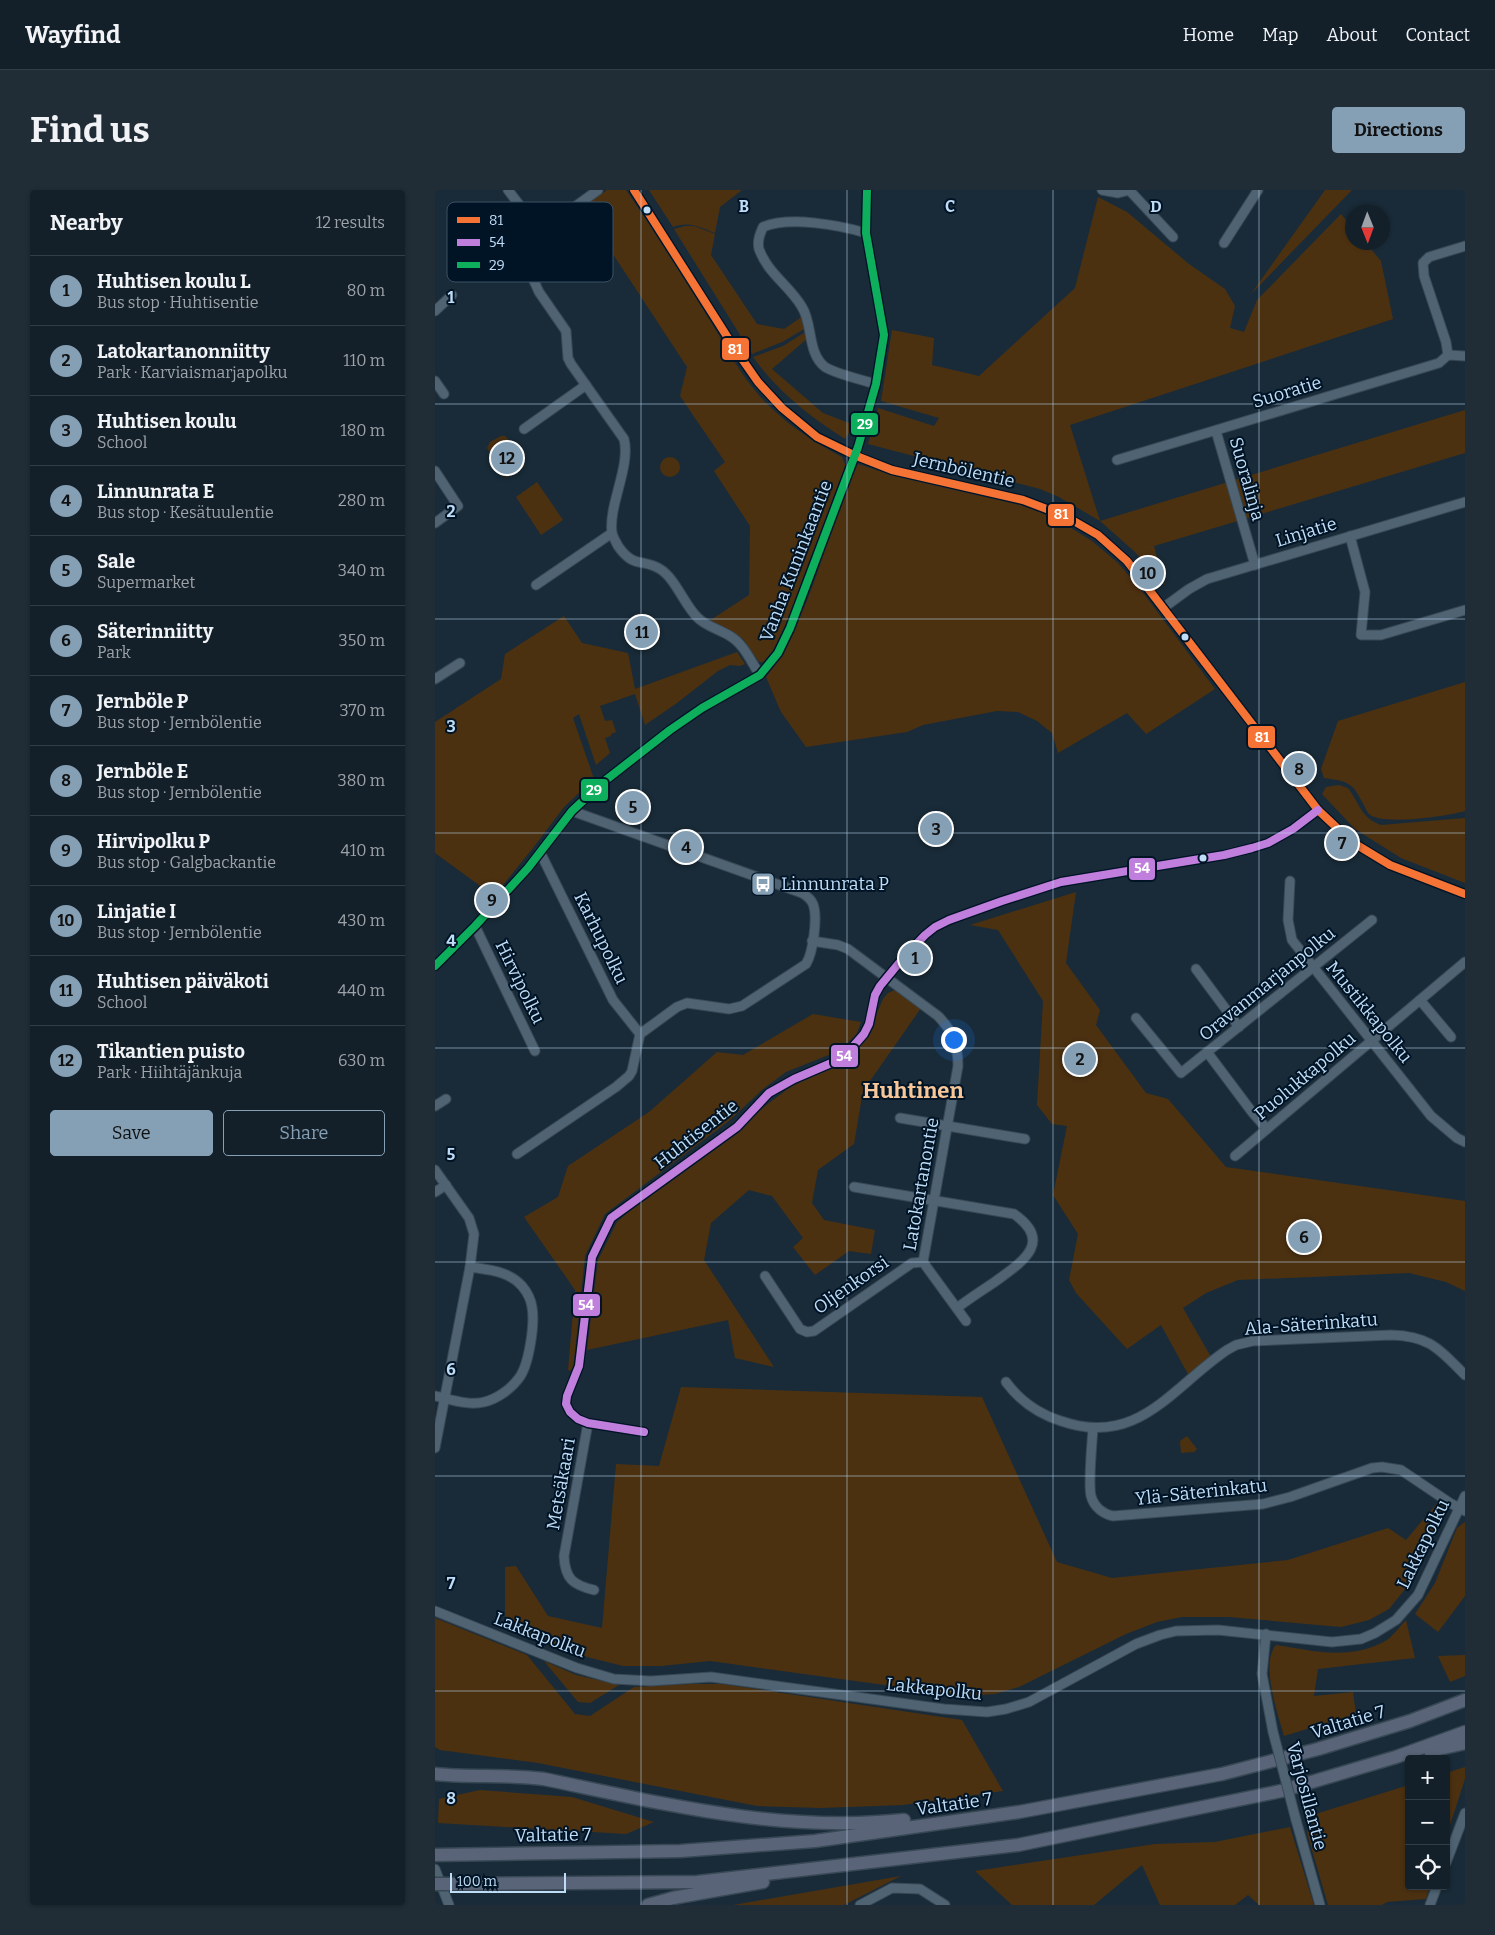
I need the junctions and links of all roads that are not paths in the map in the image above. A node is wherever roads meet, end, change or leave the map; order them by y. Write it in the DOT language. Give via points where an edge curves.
graph roads {
  1 [pos="507,190"];
  2 [pos="598,190"];
  3 [pos="634,190"];
  4 [pos="867,190"];
  5 [pos="1102,190"];
  6 [pos="1130,190"];
  7 [pos="1257,190"];
  8 [pos="516,202"];
  9 [pos="581,202"];
  10 [pos="866,233"];
  11 [pos="1173,238"];
  12 [pos="1224,242"];
  13 [pos="1465,246"];
  14 [pos="534,282"];
  15 [pos="452,295"];
  16 [pos="435,311"];
  17 [pos="1448,355"];
  18 [pos="1465,356"];
  19 [pos="435,381"];
  20 [pos="876,384"];
  21 [pos="586,385"];
  22 [pos="444,394"];
  23 [pos="524,428"];
  24 [pos="1216,431"];
  25 [pos="854,455"];
  26 [pos="1117,460"];
  27 [pos="435,472"];
  28 [pos="1465,502"];
  29 [pos="435,523"];
  30 [pos="612,533"];
  31 [pos="1350,536"];
  32 [pos="1255,565"];
  33 [pos="536,586"];
  34 [pos="1163,608"];
  35 [pos="1465,610"];
  36 [pos="460,663"];
  37 [pos="759,675"];
  38 [pos="435,679"];
  39 [pos="1318,810"];
  40 [pos="572,812"];
  41 [pos="540,852"];
  42 [pos="1291,881"];
  43 [pos="1465,894"];
  44 [pos="1372,920"];
  45 [pos="475,926"];
  46 [pos="812,941"];
  47 [pos="1465,962"];
  48 [pos="435,966"];
  49 [pos="1313,968"];
  50 [pos="1196,969"];
  51 [pos="887,978"];
  52 [pos="1420,1000"];
  53 [pos="1137,1018"];
  54 [pos="1239,1027"];
  55 [pos="640,1034"];
  56 [pos="1451,1037"];
  57 [pos="1371,1042"];
  58 [pos="535,1051"];
  59 [pos="1207,1052"];
  60 [pos="446,1099"];
  61 [pos="435,1106"];
  62 [pos="900,1118"];
  63 [pos="948,1127"];
  64 [pos="1267,1128"];
  65 [pos="1025,1139"];
  66 [pos="1465,1142"];
  67 [pos="517,1154"];
  68 [pos="1235,1156"];
  69 [pos="435,1170"];
  70 [pos="446,1185"];
  71 [pos="854,1186"];
  72 [pos="435,1192"];
  73 [pos="935,1199"];
  74 [pos="923,1262"];
  75 [pos="470,1267"];
  76 [pos="765,1276"];
  77 [pos="957,1308"];
  78 [pos="966,1320"];
  79 [pos="1465,1375"];
  80 [pos="1007,1382"];
  81 [pos="435,1396"];
  82 [pos="445,1398"];
  83 [pos="588,1423"];
  84 [pos="1093,1428"];
  85 [pos="644,1432"];
  86 [pos="435,1448"];
  87 [pos="1465,1496"];
  88 [pos="1462,1509"];
  89 [pos="595,1590"];
  90 [pos="435,1611"];
  91 [pos="1266,1634"];
  92 [pos="1465,1700"];
  93 [pos="1465,1732"];
  94 [pos="1465,1743"];
  95 [pos="1395,1757"];
  96 [pos="435,1774"];
  97 [pos="456,1776"];
  98 [pos="435,1780"];
  99 [pos="1019,1812"];
  100 [pos="1465,1813"];
  101 [pos="1450,1852"];
  102 [pos="441,1855"];
  103 [pos="845,1866"];
  104 [pos="435,1869"];
  105 [pos="435,1884"];
  106 [pos="1436,1890"];
  107 [pos="449,1905"];
  108 [pos="648,1905"];
  109 [pos="860,1905"];
  110 [pos="945,1905"];
  111 [pos="1321,1905"];
  112 [pos="1430,1905"];
  1 -- 8 [label="street"];
  2 -- 9 [label="street"];
  3 -- 25 [label="street, Jernbölentie" via="758,382 782,408 817,437"];
  4 -- 10 [label="street, Vanha Kuninkaantie"];
  5 -- 6 [label="street" via="1118,193"];
  6 -- 11 [label="street"];
  7 -- 12 [label="street"];
  10 -- 20 [label="street, Vanha Kuninkaantie" via="884,335"];
  10 -- 20 [label="street" via="798,222 775,222 763,227 758,239 771,272 802,306 814,350 820,360 826,367"];
  13 -- 17 [label="street" via="1429,257 1423,263"];
  14 -- 21 [label="street" via="566,331 568,358"];
  15 -- 16 [label="street"];
  17 -- 18 [label="street, Suoratie"];
  17 -- 24 [label="street, Suoratie" via="1439,362"];
  19 -- 22 [label="street"];
  20 -- 25 [label="street, Vanha Kuninkaantie"];
  21 -- 23 [label="street"];
  21 -- 30 [label="street" via="625,444"];
  24 -- 26 [label="street, Suoratie"];
  24 -- 32 [label="street, Suoralinja"];
  25 -- 34 [label="street, Jernbölentie" via="892,470 1023,500 1065,516 1098,535 1127,560"];
  25 -- 37 [label="street, Vanha Kuninkaantie" via="790,628 778,653"];
  27 -- 29 [label="street" via="459,506"];
  28 -- 31 [label="street, Linjatie"];
  30 -- 33 [label="street"];
  30 -- 37 [label="street" via="628,558 657,567 666,574 699,619 736,640"];
  31 -- 32 [label="street, Linjatie"];
  31 -- 35 [label="street" via="1365,592 1361,635 1381,635"];
  32 -- 34 [label="street, Linjatie" via="1198,583"];
  34 -- 39 [label="street, Jernbölentie"];
  36 -- 38 [label="street"];
  37 -- 40 [label="street, Vanha Kuninkaantie" via="670,730 602,783"];
  39 -- 43 [label="street, Jernbölentie" via="1352,842 1390,865"];
  39 -- 51 [label="street, Huhtisentie" via="1293,829 1251,848 1061,882 949,920 925,935"];
  40 -- 41 [label="street, Vanha Kuninkaantie"];
  40 -- 46 [label="street" via="802,893 811,900 814,908"];
  41 -- 45 [label="street, Vanha Kuninkaantie"];
  41 -- 55 [label="street, Karhupolku" via="613,1000"];
  42 -- 49 [label="street, Mustikkapolku" via="1289,932"];
  44 -- 49 [label="street, Oravanmarjanpolku"];
  45 -- 48 [label="street, Vanha Kuninkaantie"];
  45 -- 58 [label="street, Hirvipolku"];
  46 -- 51 [label="street, Latokartanontie" via="848,949"];
  46 -- 55 [label="street" via="806,964 743,1006 729,1008 687,1003 661,1017"];
  47 -- 52 [label="street, Puolukkapolku"];
  49 -- 54 [label="street, Oravanmarjanpolku"];
  49 -- 57 [label="street, Mustikkapolku"];
  50 -- 54 [label="street"];
  51 -- 63 [label="street, Latokartanontie" via="938,1016 955,1039 958,1066"];
  51 -- 83 [label="street, Huhtisentie" via="875,995 864,1034 843,1058 769,1093 737,1127 611,1218 592,1257 579,1366 566,1399 571,1412"];
  52 -- 56 [label="street"];
  52 -- 57 [label="street, Puolukkapolku"];
  53 -- 59 [label="street, Oravanmarjanpolku" via="1181,1073"];
  54 -- 59 [label="street, Oravanmarjanpolku"];
  55 -- 67 [label="street" via="629,1076"];
  57 -- 64 [label="street, Puolukkapolku"];
  57 -- 66 [label="street, Mustikkapolku" via="1431,1116"];
  59 -- 64 [label="street"];
  60 -- 61 [label="street"];
  62 -- 63 [label="street"];
  63 -- 65 [label="street"];
  63 -- 73 [label="street, Latokartanontie"];
  64 -- 68 [label="street, Puolukkapolku"];
  69 -- 70 [label="street"];
  70 -- 72 [label="street"];
  70 -- 75 [label="street" via="472,1226 474,1242"];
  71 -- 73 [label="street"];
  73 -- 74 [label="street, Latokartanontie"];
  73 -- 77 [label="street" via="1014,1214 1025,1222 1031,1232 1030,1250 1023,1262"];
  74 -- 76 [label="street, Oljenkorsi" via="912,1263 814,1331 807,1332 800,1329"];
  74 -- 77 [label="street, Latokartanontie"];
  75 -- 82 [label="street"];
  75 -- 82 [label="street" via="509,1275 522,1286 532,1306 529,1345 519,1379 494,1398 474,1404"];
  77 -- 78 [label="street, Latokartanontie"];
  79 -- 84 [label="street, Ala-Säterinkatu" via="1432,1344 1414,1336 1253,1341 1220,1355 1145,1415 1120,1425"];
  80 -- 84 [label="street, Ala-Säterinkatu" via="1024,1402 1044,1414 1080,1427"];
  81 -- 82 [label="street"];
  82 -- 86 [label="street"];
  83 -- 85 [label="street, Metsäkaari"];
  83 -- 89 [label="street, Metsäkaari" via="565,1568 574,1582"];
  84 -- 88 [label="street, Ylä-Säterinkatu" via="1091,1496 1101,1511 1113,1516 1263,1504 1382,1467 1401,1470"];
  87 -- 88 [label="street, Lakkapolku"];
  88 -- 91 [label="street, Lakkapolku" via="1418,1595 1387,1628 1361,1639 1331,1642"];
  90 -- 91 [label="street, Lakkapolku" via="577,1668 614,1678 651,1681 711,1677 969,1712 1006,1709 1029,1702 1160,1634 1205,1630"];
  91 -- 111 [label="street, Varjosillantie, bridge" via="1262,1674 1273,1732"];
  92 -- 99 [label="highway, Valtatie 7" via="1319,1750 1231,1772"];
  93 -- 95 [label="highway"];
  94 -- 95 [label="highway"];
  95 -- 103 [label="highway" via="1281,1791 1027,1843"];
  96 -- 97 [label="highway"];
  97 -- 98 [label="highway"];
  97 -- 99 [label="highway" via="545,1779 710,1813 773,1821 856,1824"];
  99 -- 102 [label="highway, Valtatie 7" via="805,1842 680,1851"];
  100 -- 101 [label="street"];
  103 -- 105 [label="highway, bridge" via="697,1882"];
  103 -- 108 [label="highway"];
  104 -- 107 [label="street"];
  106 -- 112 [label="street"];
  109 -- 110 [label="street" via="892,1888 920,1888"];
}
